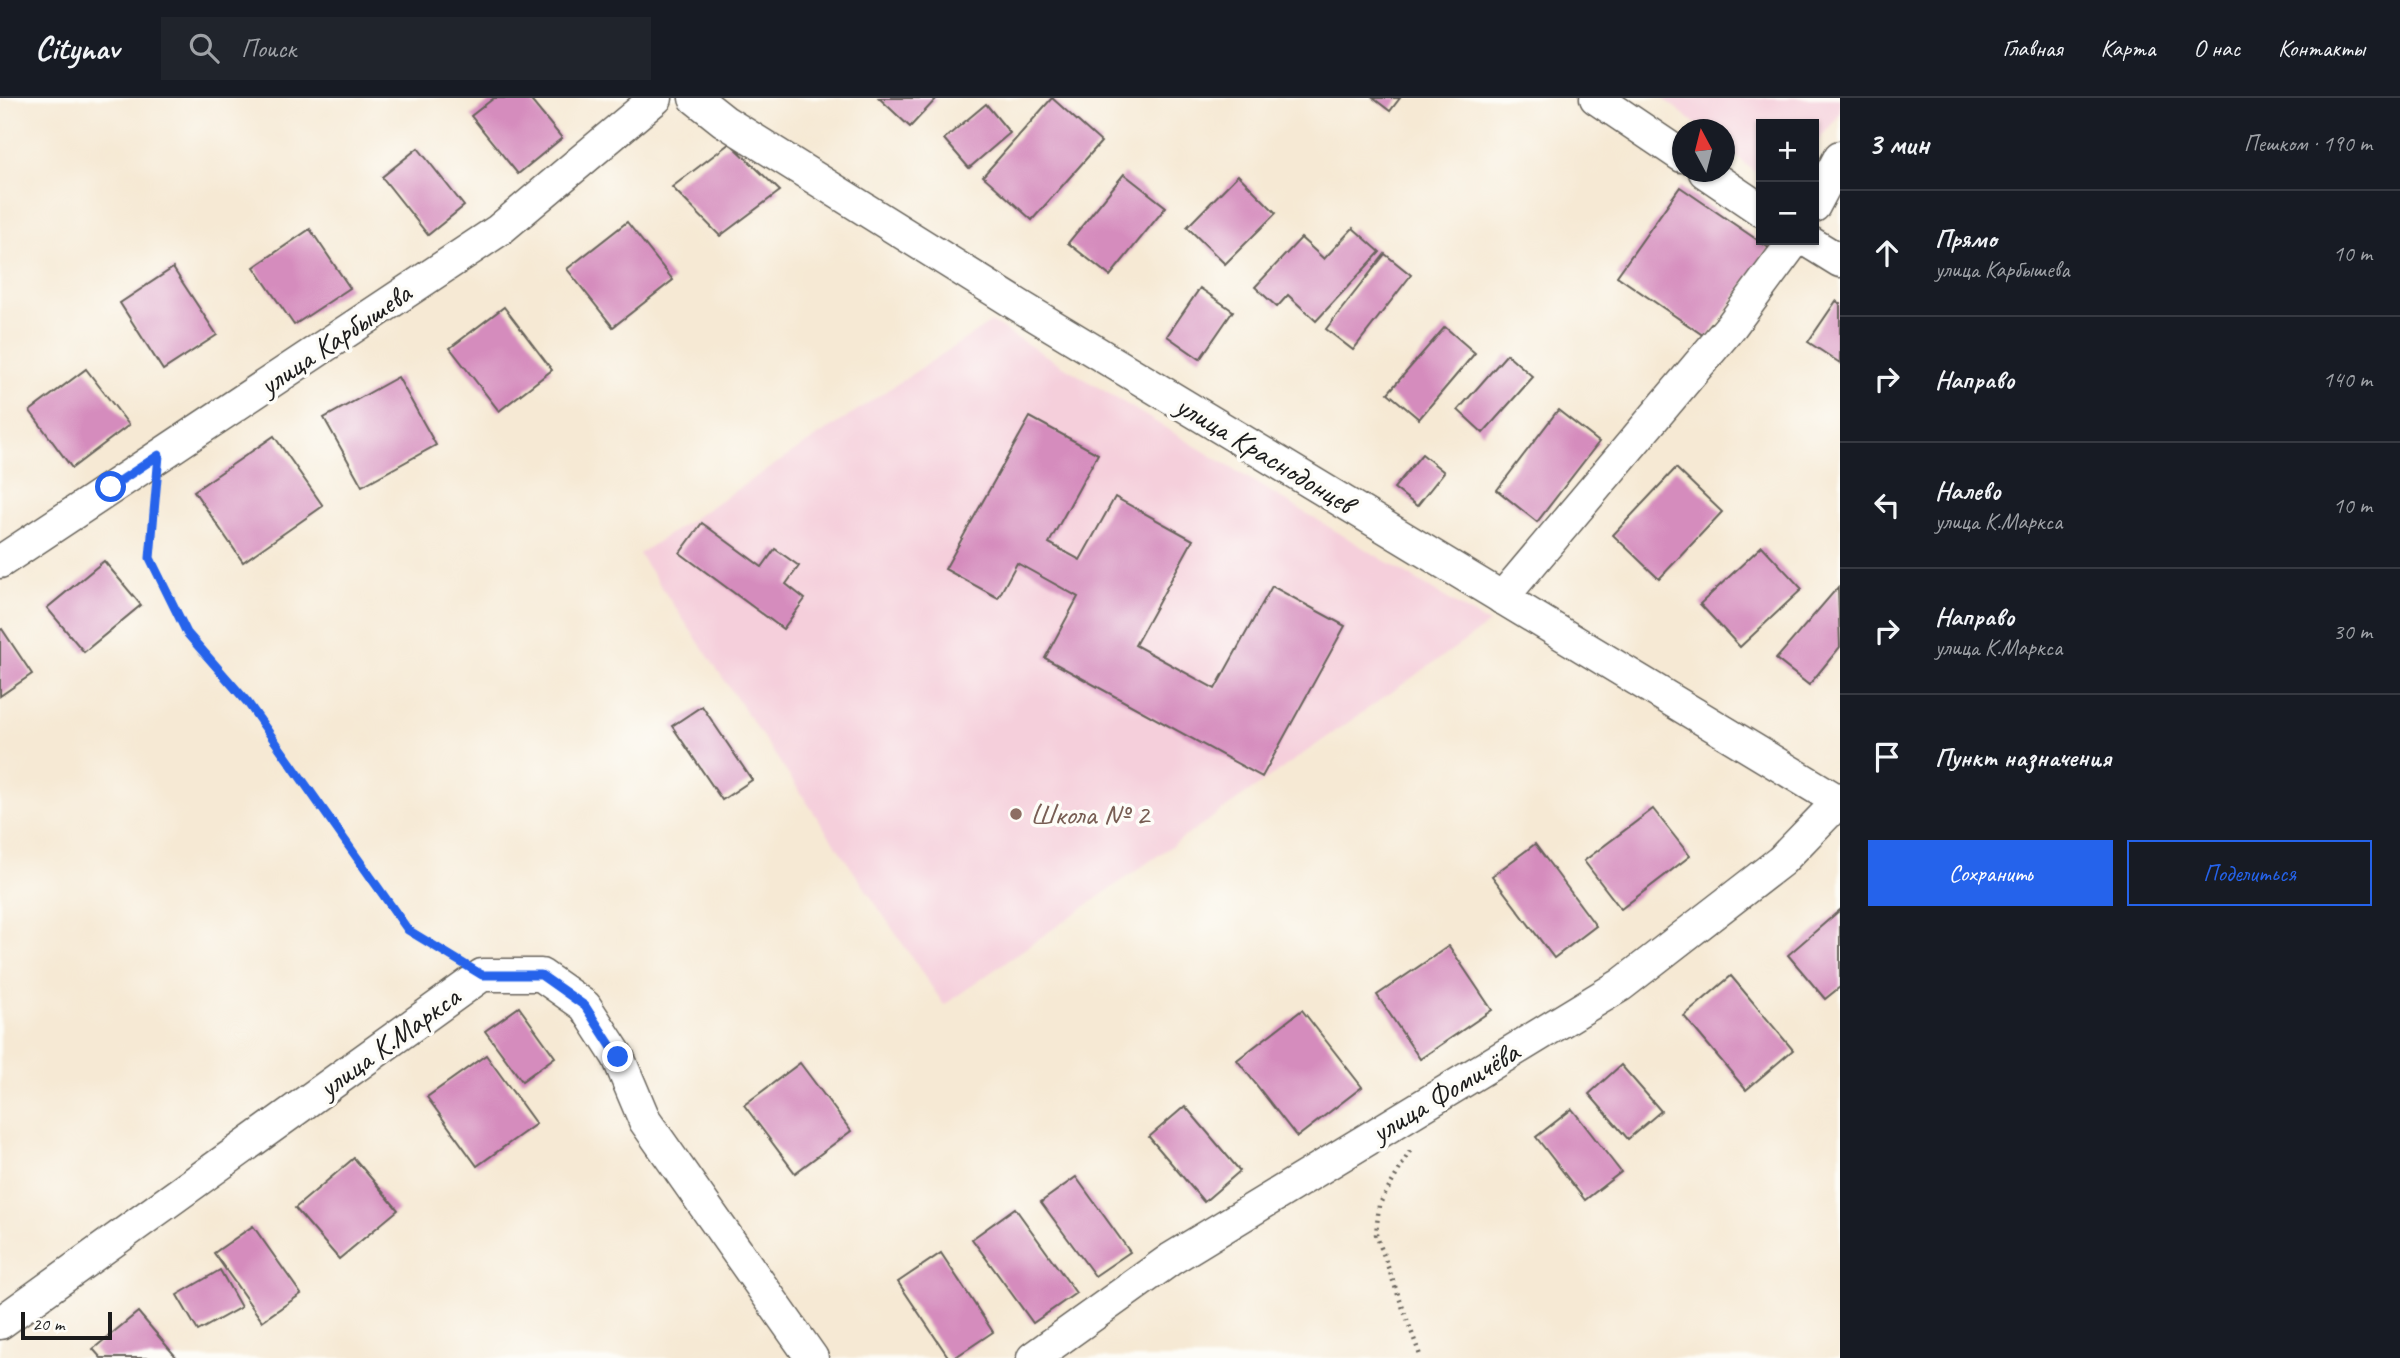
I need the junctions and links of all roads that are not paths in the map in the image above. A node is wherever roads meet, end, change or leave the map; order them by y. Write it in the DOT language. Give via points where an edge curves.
graph roads {
  1 [pos="656,98"];
  2 [pos="695,98"];
  3 [pos="1596,98"];
  4 [pos="1672,149"];
  5 [pos="1840,157"];
  6 [pos="1720,182"];
  7 [pos="1819,197"];
  8 [pos="1756,206"];
  9 [pos="1791,245"];
  10 [pos="1814,245"];
  11 [pos="1840,261"];
  12 [pos="0,562"];
  13 [pos="1502,598"];
  14 [pos="1839,802"];
  15 [pos="0,1323"];
  16 [pos="812,1358"];
  17 [pos="1032,1358"];
  1 -- 12 [label="street, улица Карбышева" via="499,230"];
  2 -- 13 [label="street, улица Краснодонцев" via="724,121 1018,304"];
  3 -- 4 [label="street"];
  5 -- 7 [label="street"];
  6 -- 8 [label="street"];
  9 -- 13 [label="street" via="1732,325"];
  10 -- 11 [label="street"];
  13 -- 14 [label="street, улица Краснодонцев"];
  14 -- 17 [label="street, улица Фомичёва" via="1781,861 1621,985 1171,1259"];
  15 -- 16 [label="street, улица К.Маркса" via="482,975 541,975 585,1006 618,1057 645,1121"];
}
